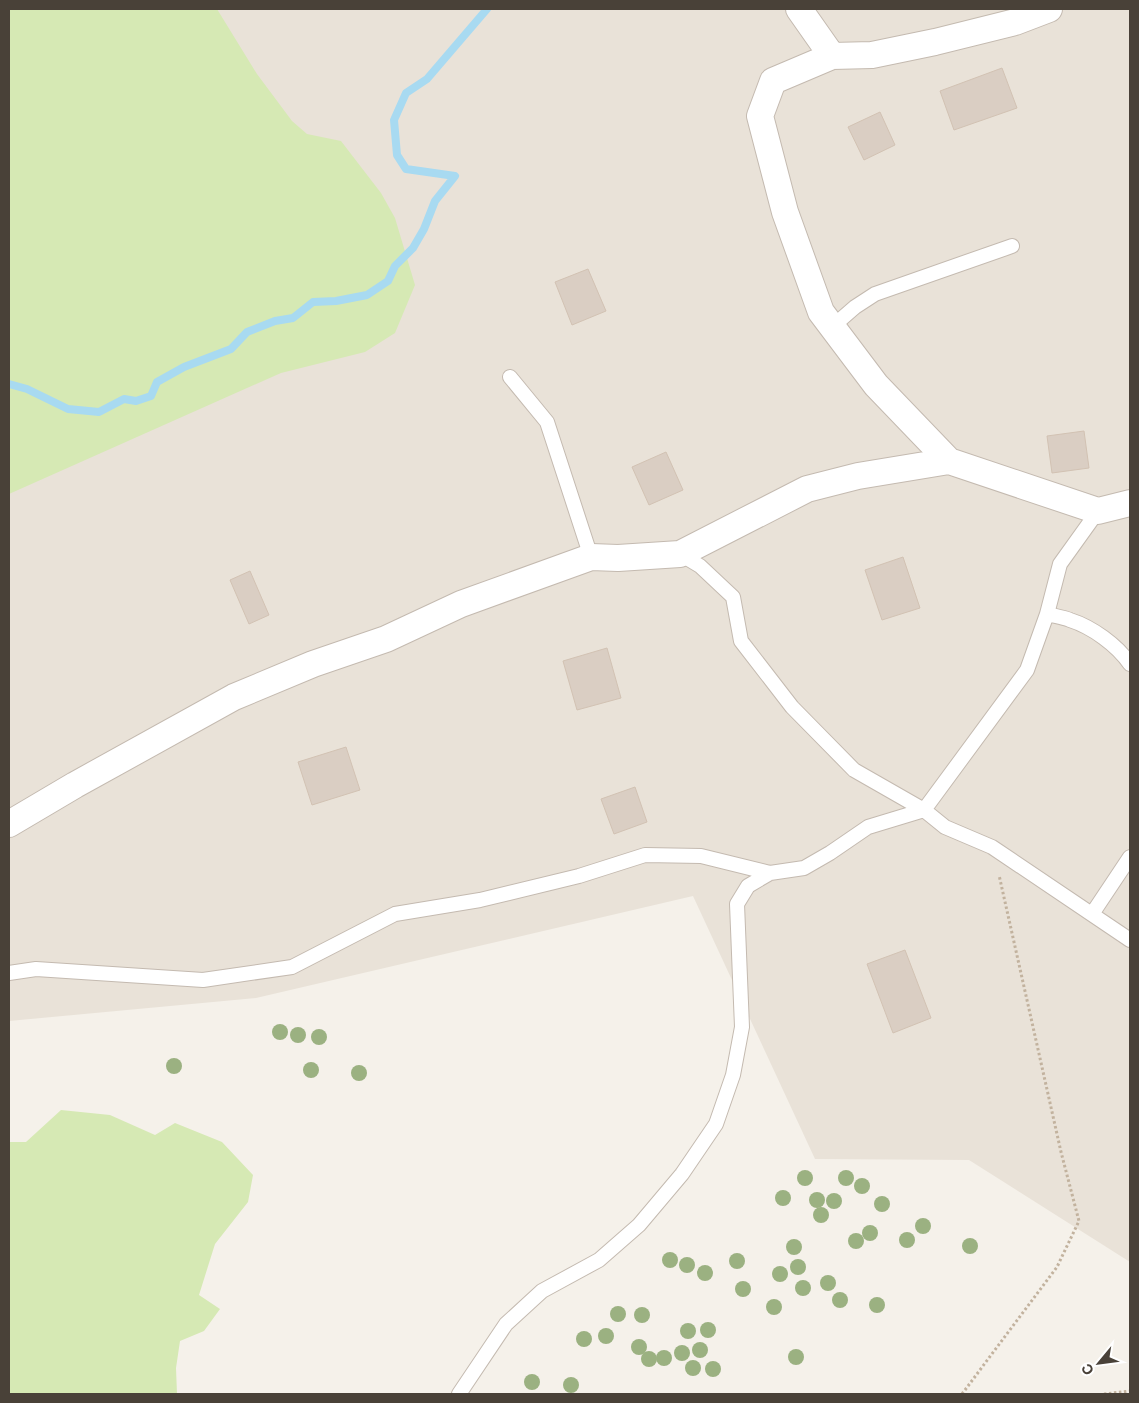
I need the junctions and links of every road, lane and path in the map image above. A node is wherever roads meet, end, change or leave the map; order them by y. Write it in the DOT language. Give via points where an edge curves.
graph roads {
  1 [pos="799,9"];
  2 [pos="1049,9"];
  3 [pos="832,56"];
  4 [pos="1012,246"];
  5 [pos="832,327"];
  6 [pos="510,377"];
  7 [pos="949,461"];
  8 [pos="1130,503"];
  9 [pos="1098,510"];
  10 [pos="680,554"];
  11 [pos="591,557"];
  12 [pos="1047,614"];
  13 [pos="1130,664"];
  14 [pos="924,810"];
  15 [pos="9,824"];
  16 [pos="992,847"];
  17 [pos="1130,857"];
  18 [pos="770,873"];
  19 [pos="1092,914"];
  20 [pos="1130,940"];
  21 [pos="9,973"];
  22 [pos="1130,1391"];
  23 [pos="458,1394"];
  24 [pos="962,1394"];
  25 [pos="1104,1394"];
  1 -- 3 [label="street"];
  2 -- 3 [label="street" via="1015,22 935,42 872,55"];
  3 -- 5 [label="street" via="773,81 760,116 785,212 821,312"];
  4 -- 5 [label="lane" via="875,294"];
  5 -- 7 [label="street" via="876,385"];
  6 -- 11 [label="lane" via="547,422"];
  7 -- 9 [label="street"];
  7 -- 10 [label="street" via="807,488"];
  8 -- 9 [label="street"];
  9 -- 12 [label="lane" via="1060,564"];
  10 -- 11 [label="street"];
  10 -- 14 [label="lane" via="700,566 733,597 741,640 792,708 854,770"];
  11 -- 15 [label="street" via="461,604 386,639 234,697"];
  12 -- 13 [label="lane" via="1071,620 1099,635"];
  12 -- 14 [label="lane" via="1027,670"];
  14 -- 16 [label="lane" via="945,827"];
  14 -- 18 [label="lane" via="868,827 804,868"];
  16 -- 19 [label="lane"];
  16 -- 24 [label="path" via="1079,1221 1057,1267"];
  17 -- 19 [label="lane"];
  18 -- 21 [label="lane" via="701,856 645,855 579,876 480,900 395,914 292,967 203,980 36,969"];
  18 -- 23 [label="lane" via="748,886 737,904 742,1027 733,1075 716,1124 682,1174 639,1225 598,1260 542,1291 506,1324"];
  19 -- 20 [label="lane"];
  22 -- 25 [label="path"];
}
